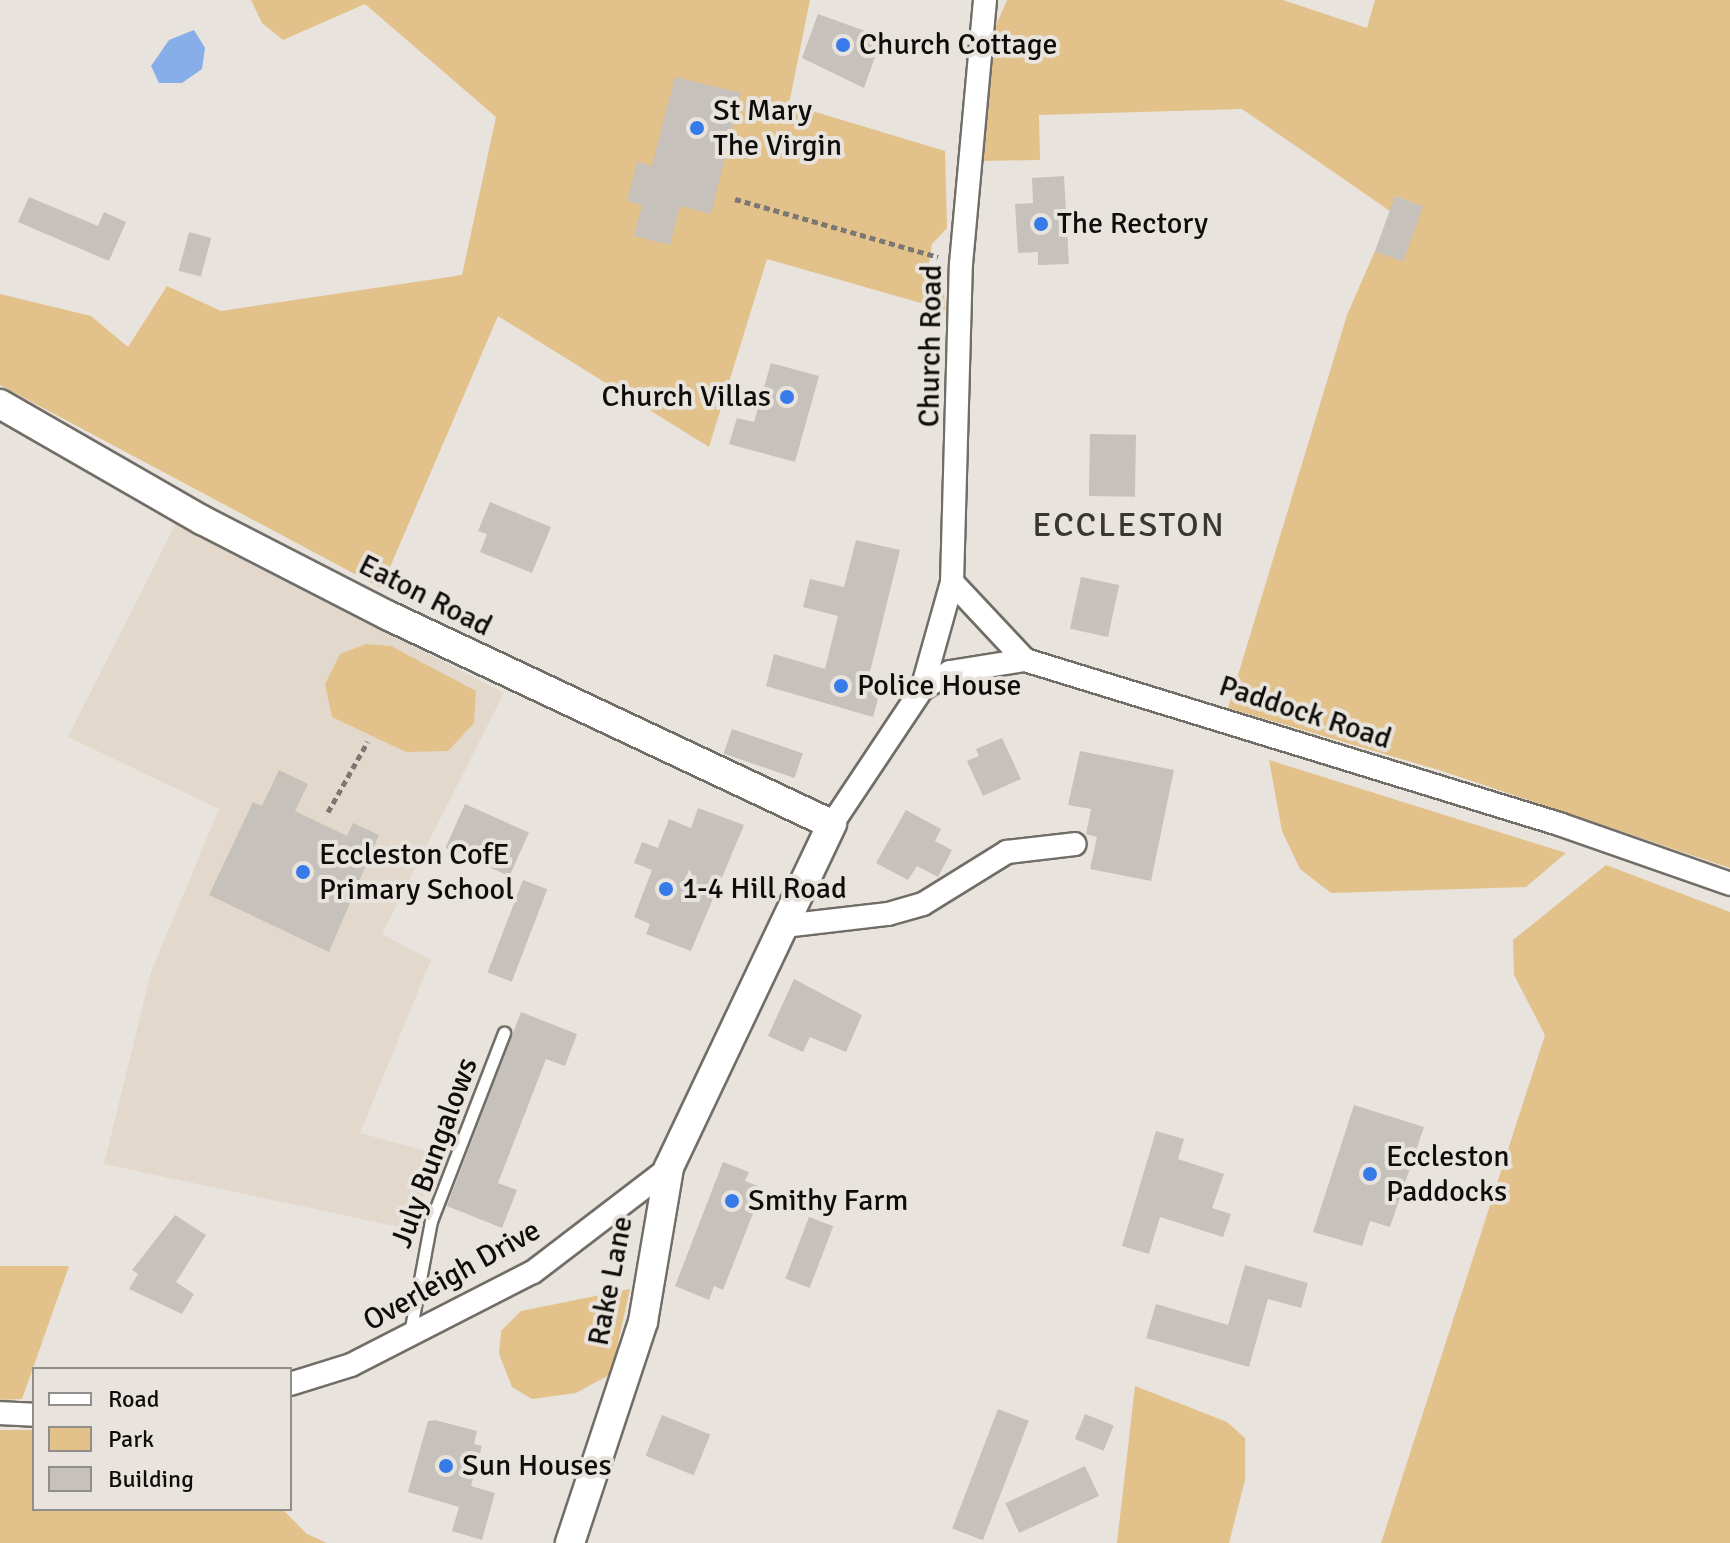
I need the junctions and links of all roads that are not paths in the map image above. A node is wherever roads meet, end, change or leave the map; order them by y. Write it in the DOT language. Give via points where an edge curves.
graph roads {
  1 [pos="985,0"];
  2 [pos="0,404"];
  3 [pos="952,582"];
  4 [pos="1025,660"];
  5 [pos="922,689"];
  6 [pos="832,824"];
  7 [pos="1075,844"];
  8 [pos="1730,884"];
  9 [pos="784,926"];
  10 [pos="504,1033"];
  11 [pos="669,1168"];
  12 [pos="410,1338"];
  13 [pos="292,1383"];
  14 [pos="0,1413"];
  15 [pos="32,1415"];
  16 [pos="570,1543"];
  1 -- 3 [label="street, Church Road" via="961,264"];
  2 -- 6 [label="street, Eaton Road" via="202,520 402,622"];
  3 -- 4 [label="street"];
  3 -- 5 [label="street, Church Road"];
  4 -- 5 [label="street, Paddock Road" via="950,672"];
  4 -- 8 [label="street, Paddock Road" via="1559,824"];
  5 -- 6 [label="street, Paddock Road"];
  6 -- 9 [label="street, Rake Lane"];
  7 -- 9 [label="street" via="1007,852 923,904 888,914"];
  9 -- 11 [label="street, Rake Lane"];
  10 -- 12 [label="lane, July Bungalows" via="431,1221"];
  11 -- 12 [label="street, Overleigh Drive" via="533,1272"];
  11 -- 16 [label="street, Rake Lane" via="643,1322"];
  12 -- 13 [label="street, Overleigh Drive"];
  14 -- 15 [label="street"];
}
